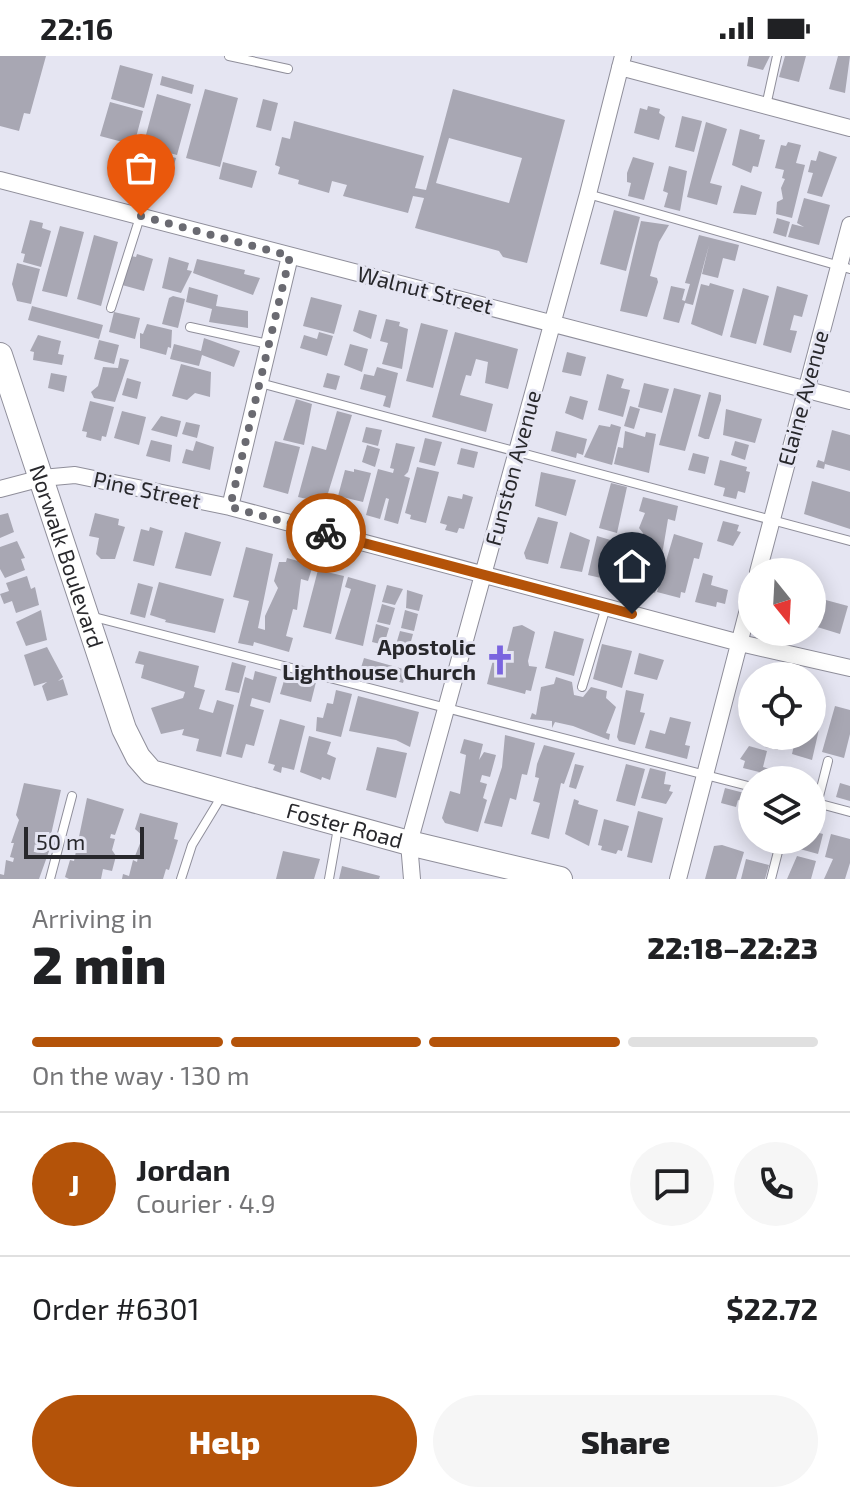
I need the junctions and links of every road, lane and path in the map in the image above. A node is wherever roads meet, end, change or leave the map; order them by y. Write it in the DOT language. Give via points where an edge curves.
graph roads {
  1 [pos="229,56"];
  2 [pos="777,56"];
  3 [pos="621,61"];
  4 [pos="288,69"];
  5 [pos="766,106"];
  6 [pos="850,128"];
  7 [pos="0,180"];
  8 [pos="588,194"];
  9 [pos="141,216"];
  10 [pos="850,225"];
  11 [pos="290,256"];
  12 [pos="844,267"];
  13 [pos="111,308"];
  14 [pos="553,322"];
  15 [pos="190,327"];
  16 [pos="269,345"];
  17 [pos="0,355"];
  18 [pos="260,383"];
  19 [pos="806,390"];
  20 [pos="850,401"];
  21 [pos="517,452"];
  22 [pos="42,478"];
  23 [pos="0,489"];
  24 [pos="230,507"];
  25 [pos="771,520"];
  26 [pos="850,541"];
  27 [pos="762,558"];
  28 [pos="484,575"];
  29 [pos="606,607"];
  30 [pos="85,615"];
  31 [pos="738,642"];
  32 [pos="739,646"];
  33 [pos="753,646"];
  34 [pos="850,668"];
  35 [pos="582,687"];
  36 [pos="446,707"];
  37 [pos="138,757"];
  38 [pos="828,761"];
  39 [pos="826,767"];
  40 [pos="705,775"];
  41 [pos="738,783"];
  42 [pos="223,794"];
  43 [pos="72,796"];
  44 [pos="826,806"];
  45 [pos="850,812"];
  46 [pos="339,824"];
  47 [pos="409,843"];
  48 [pos="777,854"];
  49 [pos="553,878"];
  50 [pos="50,879"];
  51 [pos="181,879"];
  52 [pos="329,879"];
  53 [pos="412,879"];
  54 [pos="678,879"];
  55 [pos="771,879"];
  1 -- 4 [label="lane"];
  2 -- 5 [label="lane"];
  3 -- 5 [label="street"];
  3 -- 8 [label="street, Funston Avenue"];
  5 -- 6 [label="street"];
  7 -- 9 [label="street, Walnut Street"];
  8 -- 12 [label="lane"];
  8 -- 14 [label="street, Funston Avenue"];
  9 -- 11 [label="street, Walnut Street"];
  9 -- 13 [label="lane"];
  10 -- 12 [label="street, Elaine Avenue"];
  11 -- 14 [label="street, Walnut Street"];
  11 -- 16 [label="street"];
  12 -- 19 [label="street, Elaine Avenue"];
  14 -- 19 [label="street, Walnut Street"];
  14 -- 21 [label="street, Funston Avenue"];
  15 -- 16 [label="lane"];
  16 -- 18 [label="street"];
  17 -- 22 [label="street, Norwalk Boulevard"];
  18 -- 21 [label="lane"];
  18 -- 24 [label="street"];
  19 -- 20 [label="street, Walnut Street"];
  19 -- 25 [label="street, Elaine Avenue"];
  21 -- 25 [label="lane"];
  21 -- 28 [label="street, Funston Avenue"];
  22 -- 23 [label="street, Pine Street"];
  22 -- 24 [label="street, Pine Street" via="75,475"];
  22 -- 30 [label="street, Norwalk Boulevard"];
  24 -- 28 [label="street, Pine Street"];
  25 -- 26 [label="lane"];
  25 -- 27 [label="street, Elaine Avenue"];
  28 -- 29 [label="street, Pine Street"];
  28 -- 36 [label="street, Funston Avenue"];
  29 -- 31 [label="street, Pine Street"];
  29 -- 35 [label="lane"];
  30 -- 36 [label="lane"];
  30 -- 37 [label="street, Norwalk Boulevard"];
  32 -- 40 [label="street"];
  33 -- 34 [label="street, Pine Street"];
  36 -- 40 [label="lane"];
  36 -- 47 [label="street, Funston Avenue"];
  37 -- 42 [label="street, Foster Road" via="151,772"];
  38 -- 39 [label="lane"];
  40 -- 41 [label="lane"];
  40 -- 54 [label="street"];
  42 -- 46 [label="street, Foster Road"];
  42 -- 51 [label="lane" via="192,845"];
  43 -- 50 [label="lane"];
  44 -- 45 [label="lane"];
  46 -- 47 [label="street, Foster Road"];
  46 -- 52 [label="lane"];
  47 -- 49 [label="street, Foster Road"];
  47 -- 53 [label="street, Funston Avenue"];
  48 -- 55 [label="lane"];
}
